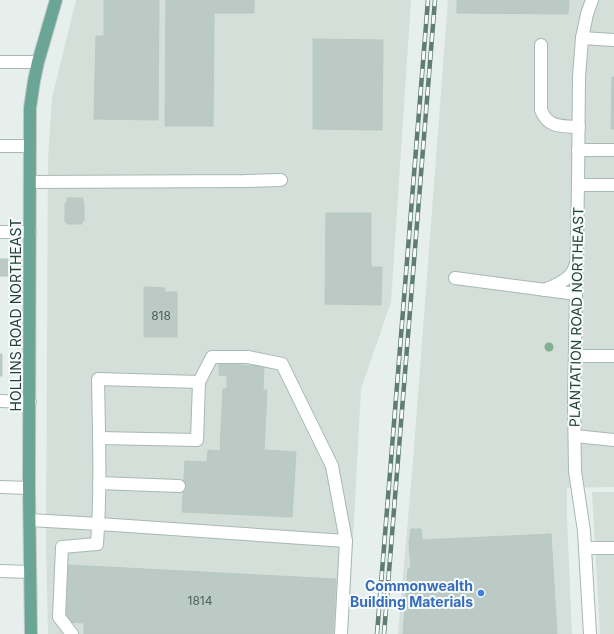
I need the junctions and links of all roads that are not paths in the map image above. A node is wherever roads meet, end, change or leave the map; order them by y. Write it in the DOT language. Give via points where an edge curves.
graph roads {
  1 [pos="56,0"];
  2 [pos="592,0"];
  3 [pos="582,38"];
  4 [pos="614,40"];
  5 [pos="541,45"];
  6 [pos="0,62"];
  7 [pos="38,62"];
  8 [pos="579,127"];
  9 [pos="0,146"];
  10 [pos="30,146"];
  11 [pos="578,150"];
  12 [pos="614,150"];
  13 [pos="281,180"];
  14 [pos="30,182"];
  15 [pos="578,185"];
  16 [pos="614,185"];
  17 [pos="0,232"];
  18 [pos="30,232"];
  19 [pos="577,262"];
  20 [pos="455,278"];
  21 [pos="544,290"];
  22 [pos="576,294"];
  23 [pos="575,356"];
  24 [pos="614,356"];
  25 [pos="199,382"];
  26 [pos="0,401"];
  27 [pos="30,402"];
  28 [pos="575,436"];
  29 [pos="100,438"];
  30 [pos="614,440"];
  31 [pos="99,483"];
  32 [pos="178,486"];
  33 [pos="0,487"];
  34 [pos="30,488"];
  35 [pos="30,520"];
  36 [pos="99,524"];
  37 [pos="346,541"];
  38 [pos="585,548"];
  39 [pos="614,548"];
  40 [pos="0,571"];
  41 [pos="30,572"];
  42 [pos="31,634"];
  43 [pos="72,634"];
  44 [pos="341,634"];
  45 [pos="590,634"];
  1 -- 7 [label="main road, HOLLINS ROAD NORTHEAST"];
  2 -- 3 [label="street, PLANTATION ROAD NORTHEAST"];
  3 -- 4 [label="street"];
  3 -- 8 [label="street, PLANTATION ROAD NORTHEAST"];
  5 -- 8 [label="street" via="541,110 544,117 555,125"];
  6 -- 7 [label="street"];
  7 -- 10 [label="main road, HOLLINS ROAD NORTHEAST" via="30,108"];
  8 -- 11 [label="street, PLANTATION ROAD NORTHEAST"];
  9 -- 10 [label="street"];
  10 -- 14 [label="main road, HOLLINS ROAD NORTHEAST"];
  11 -- 12 [label="street"];
  11 -- 15 [label="street, PLANTATION ROAD NORTHEAST"];
  13 -- 14 [label="street"];
  14 -- 18 [label="main road, HOLLINS ROAD NORTHEAST"];
  15 -- 16 [label="street"];
  15 -- 19 [label="street, PLANTATION ROAD NORTHEAST"];
  17 -- 18 [label="street"];
  18 -- 27 [label="main road, HOLLINS ROAD NORTHEAST"];
  19 -- 21 [label="street" via="569,276"];
  19 -- 22 [label="street, PLANTATION ROAD NORTHEAST"];
  20 -- 21 [label="street"];
  21 -- 22 [label="street"];
  22 -- 23 [label="street, PLANTATION ROAD NORTHEAST"];
  23 -- 24 [label="street"];
  23 -- 28 [label="street, PLANTATION ROAD NORTHEAST"];
  25 -- 29 [label="street" via="197,440"];
  25 -- 29 [label="street" via="98,379"];
  25 -- 37 [label="street" via="212,358 248,357 282,364 332,466"];
  26 -- 27 [label="street"];
  27 -- 34 [label="main road, HOLLINS ROAD NORTHEAST"];
  28 -- 30 [label="street"];
  28 -- 38 [label="street, PLANTATION ROAD NORTHEAST" via="575,471"];
  29 -- 31 [label="street"];
  31 -- 32 [label="street"];
  31 -- 36 [label="street"];
  33 -- 34 [label="street"];
  34 -- 35 [label="main road, HOLLINS ROAD NORTHEAST"];
  35 -- 36 [label="street"];
  35 -- 41 [label="main road, HOLLINS ROAD NORTHEAST"];
  36 -- 37 [label="street"];
  36 -- 43 [label="street" via="97,544 62,547 58,617"];
  37 -- 44 [label="street"];
  38 -- 39 [label="street"];
  38 -- 45 [label="street, PLANTATION ROAD NORTHEAST"];
  40 -- 41 [label="street"];
  41 -- 42 [label="main road, HOLLINS ROAD NORTHEAST"];
}
